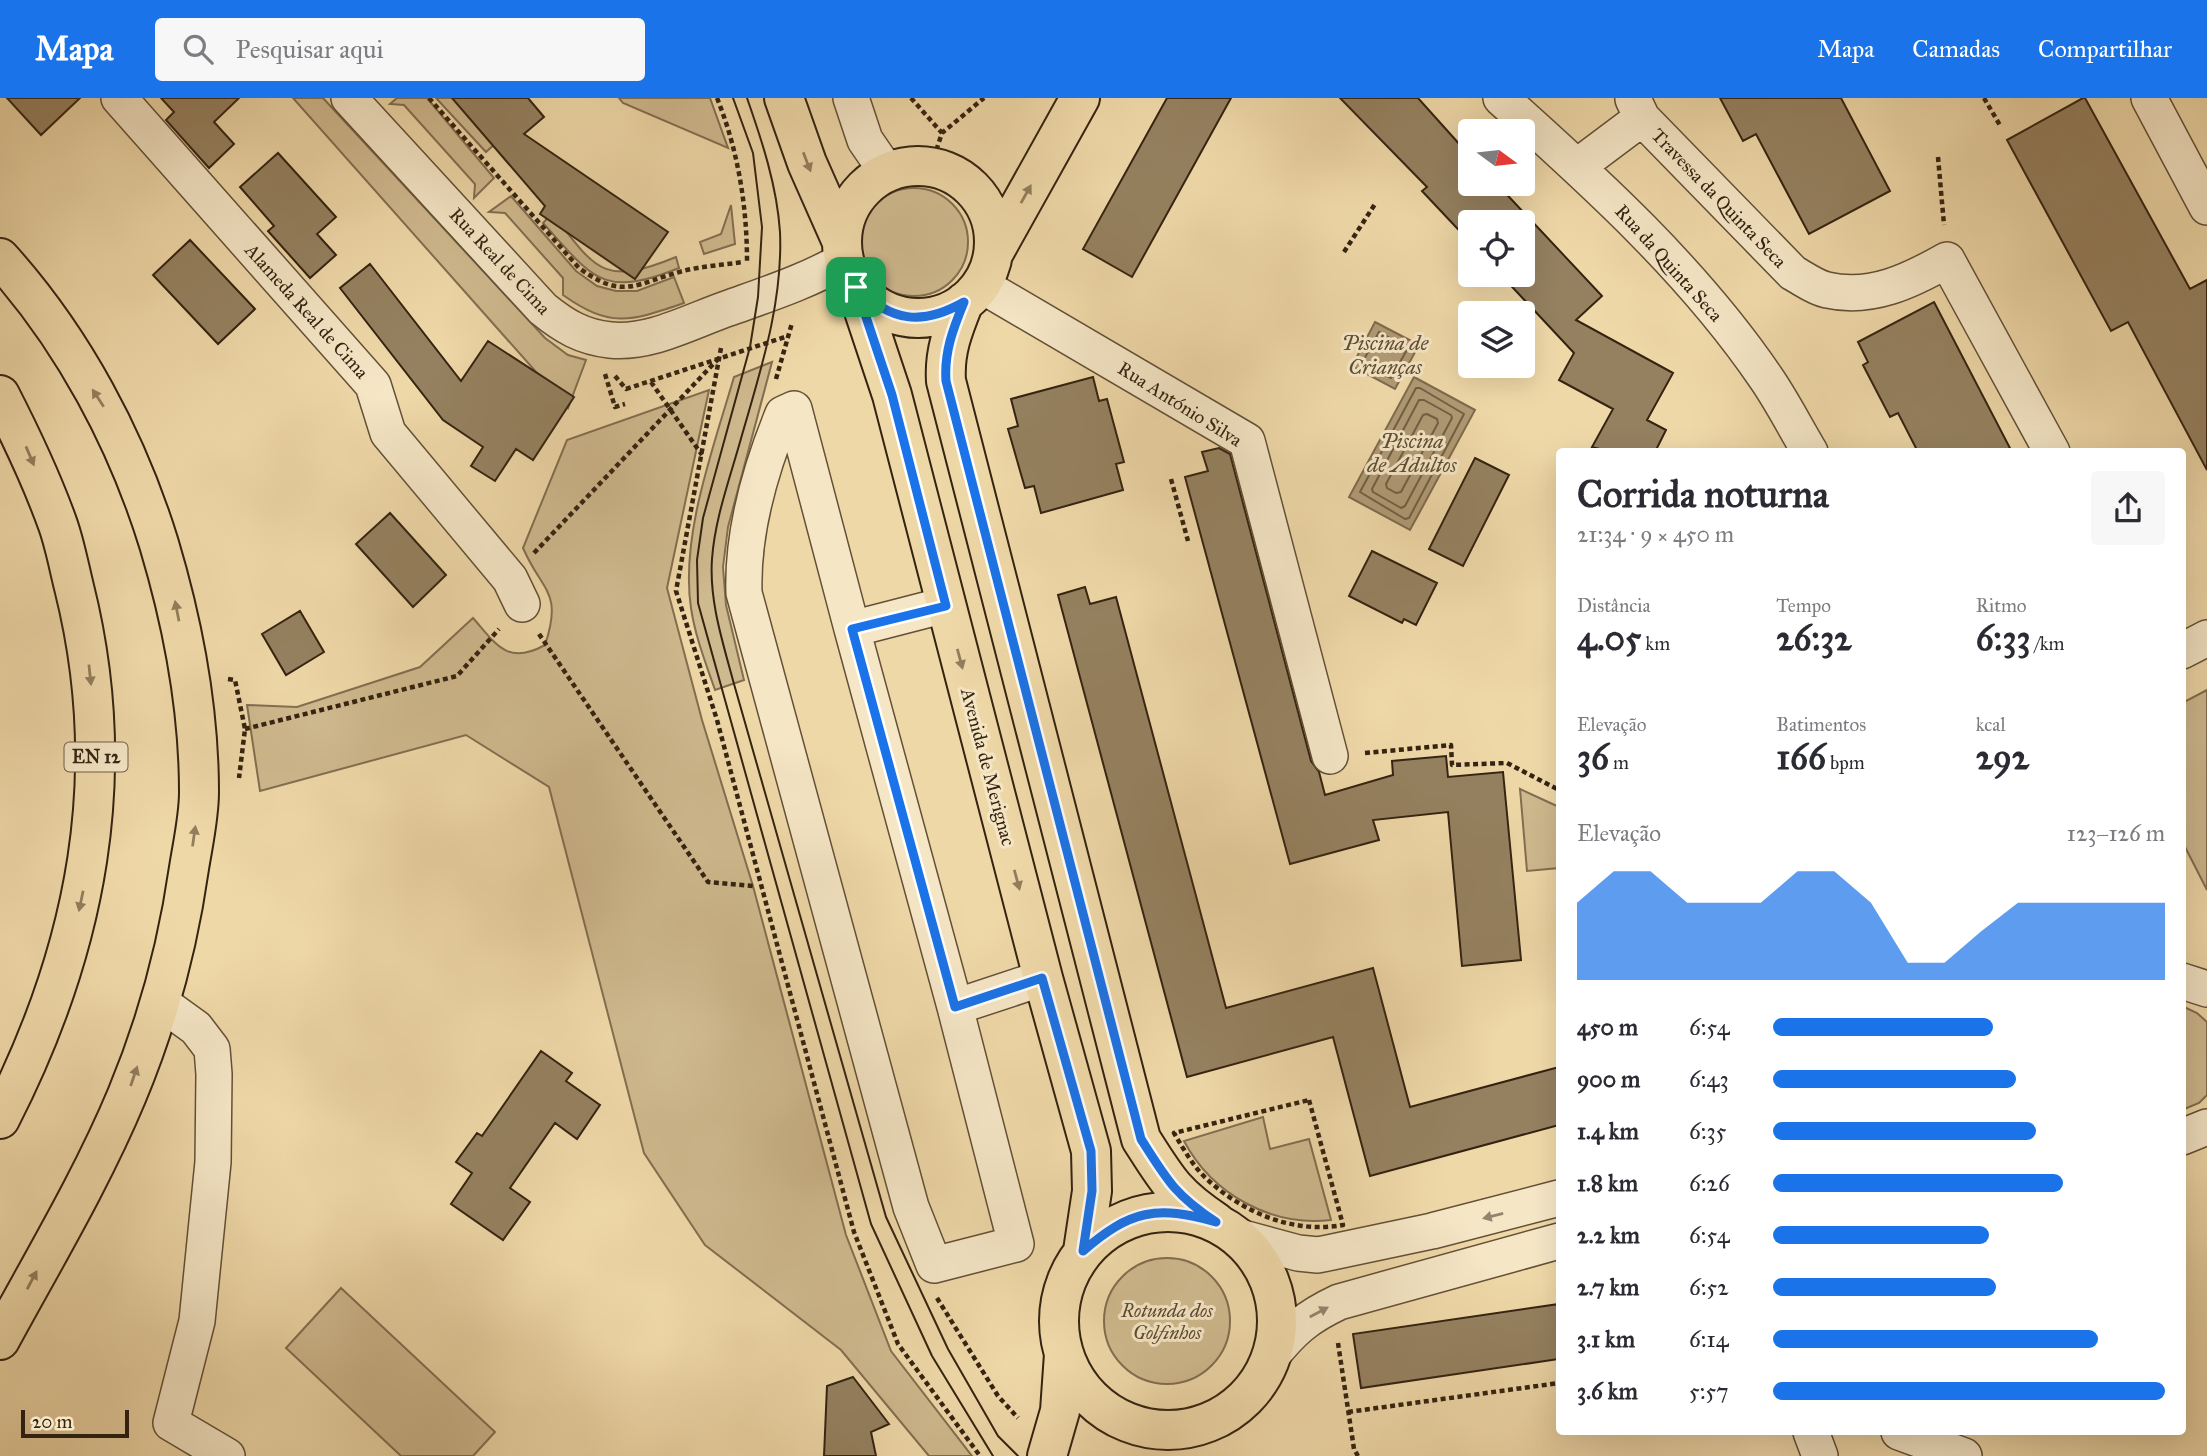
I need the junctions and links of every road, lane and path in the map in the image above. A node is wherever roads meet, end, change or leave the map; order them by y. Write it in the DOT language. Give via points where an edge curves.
graph roads {
  1 [pos="119,98"];
  2 [pos="349,98"];
  3 [pos="429,98"];
  4 [pos="718,98"];
  5 [pos="784,98"];
  6 [pos="850,98"];
  7 [pos="911,98"];
  8 [pos="984,98"];
  9 [pos="1080,98"];
  10 [pos="1501,98"];
  11 [pos="1984,98"];
  12 [pos="2149,98"];
  13 [pos="1637,108"];
  14 [pos="2001,127"];
  15 [pos="937,150"];
  16 [pos="1938,157"];
  17 [pos="1578,166"];
  18 [pos="887,172"];
  19 [pos="1375,204"];
  20 [pos="2207,207"];
  21 [pos="1344,252"];
  22 [pos="0,258"];
  23 [pos="760,259"];
  24 [pos="747,261"];
  25 [pos="1947,261"];
  26 [pos="847,263"];
  27 [pos="979,280"];
  28 [pos="788,336"];
  29 [pos="720,358"];
  30 [pos="604,372"];
  31 [pos="651,382"];
  32 [pos="0,395"];
  33 [pos="625,404"];
  34 [pos="671,409"];
  35 [pos="1808,448"];
  36 [pos="2050,448"];
  37 [pos="703,455"];
  38 [pos="1171,479"];
  39 [pos="1188,541"];
  40 [pos="516,591"];
  41 [pos="946,606"];
  42 [pos="852,629"];
  43 [pos="2207,638"];
  44 [pos="2186,649"];
  45 [pos="235,680"];
  46 [pos="245,729"];
  47 [pos="1330,756"];
  48 [pos="238,784"];
  49 [pos="1556,788"];
  50 [pos="753,886"];
  51 [pos="1042,978"];
  52 [pos="2186,982"];
  53 [pos="2207,989"];
  54 [pos="160,1002"];
  55 [pos="955,1007"];
  56 [pos="1258,1113"];
  57 [pos="0,1119"];
  58 [pos="1556,1199"];
  59 [pos="1228,1230"];
  60 [pos="1556,1242"];
  61 [pos="1083,1251"];
  62 [pos="0,1340"];
  63 [pos="1337,1340"];
  64 [pos="1064,1354"];
  65 [pos="1270,1358"];
  66 [pos="1556,1383"];
  67 [pos="1348,1412"];
  68 [pos="1157,1430"];
  69 [pos="1812,1435"];
  70 [pos="1907,1435"];
  71 [pos="227,1456"];
  72 [pos="980,1456"];
  73 [pos="1047,1456"];
  74 [pos="1129,1456"];
  75 [pos="1359,1456"];
  76 [pos="1820,1456"];
  77 [pos="1964,1456"];
  1 -- 40 [label="street, Alameda Real de Cima" via="373,385 388,433"];
  2 -- 26 [label="street, Rua Real de Cima" via="543,309 564,327 587,337 612,341 656,335"];
  3 -- 24 [label="path" via="579,268 598,282 645,285 682,271"];
  4 -- 24 [label="path" via="741,185"];
  5 -- 26 [label="main road, Avenida de Merignac, one-way"];
  6 -- 18 [label="street" via="864,140"];
  7 -- 15 [label="path"];
  8 -- 15 [label="path"];
  27 -- 9 [label="main road, one-way"];
  10 -- 17 [label="street, Rua da Quinta Seca"];
  11 -- 14 [label="path"];
  12 -- 20 [label="street"];
  13 -- 17 [label="street"];
  13 -- 25 [label="street, Travessa da Quinta Seca" via="1793,274 1825,290 1886,289"];
  15 -- 18 [label="main road"];
  15 -- 27 [label="main road" via="953,174 972,188 986,207 991,228"];
  16 -- 25 [label="path"];
  17 -- 35 [label="street, Rua da Quinta Seca" via="1706,300 1766,378"];
  18 -- 26 [label="main road" via="868,184 845,221"];
  19 -- 21 [label="path"];
  54 -- 22 [label="main road, one-way" via="184,904 200,795 195,704 173,590 142,489 106,411 52,326"];
  23 -- 24 [label="path"];
  25 -- 36 [label="street"];
  26 -- 27 [label="main road" via="874,304 895,315 943,314"];
  26 -- 41 [label="main road, Avenida de Merignac" via="892,395"];
  27 -- 47 [label="street, Rua António Silva" via="1247,441"];
  27 -- 59 [label="main road" via="950,336 946,381 1141,1139 1186,1202"];
  28 -- 29 [label="path"];
  29 -- 34 [label="path"];
  29 -- 37 [label="path"];
  30 -- 33 [label="path" via="615,407"];
  31 -- 34 [label="path"];
  32 -- 57 [label="main road, EN 12, one-way" via="59,528 86,636 96,728 95,808 74,935 55,996"];
  34 -- 37 [label="path"];
  34 -- 40 [label="path"];
  37 -- 72 [label="path" via="676,591 721,734 853,1232 898,1344"];
  38 -- 39 [label="path"];
  40 -- 46 [label="path" via="457,676"];
  40 -- 50 [label="path" via="545,645 708,882"];
  41 -- 42 [label="street"];
  41 -- 51 [label="main road, Avenida de Merignac, one-way"];
  42 -- 55 [label="street"];
  42 -- 55 [label="street" via="794,409 783,414 754,504 743,559 744,593 911,1207 934,1265 1016,1244"];
  43 -- 44 [label="street"];
  45 -- 46 [label="path"];
  46 -- 48 [label="path"];
  47 -- 49 [label="path" via="1451,746 1452,765 1507,763"];
  51 -- 55 [label="street"];
  51 -- 61 [label="main road, Avenida de Merignac" via="1091,1151 1092,1191"];
  52 -- 53 [label="street"];
  62 -- 54 [label="main road, one-way" via="88,1178 127,1094"];
  54 -- 71 [label="street" via="196,1028 212,1049 214,1074 212,1163 197,1321 171,1423"];
  56 -- 56 [label="path" via="1174,1133 1208,1181 1255,1212 1306,1226 1343,1225 1310,1100"];
  58 -- 59 [label="street, one-way" via="1318,1255"];
  59 -- 61 [label="main road" via="1182,1212 1145,1213 1111,1227"];
  59 -- 65 [label="main road" via="1260,1262 1273,1292 1277,1326"];
  65 -- 60 [label="street, one-way" via="1292,1330 1339,1302"];
  61 -- 64 [label="main road" via="1066,1282 1059,1318"];
  63 -- 67 [label="path"];
  64 -- 68 [label="main road" via="1077,1382 1099,1406 1126,1422"];
  64 -- 73 [label="main road" via="1060,1411"];
  65 -- 68 [label="main road" via="1253,1392 1226,1413 1192,1427"];
  66 -- 67 [label="path"];
  67 -- 75 [label="path"];
  68 -- 74 [label="main road"];
  69 -- 76 [label="street"];
  70 -- 77 [label="street"];
}
